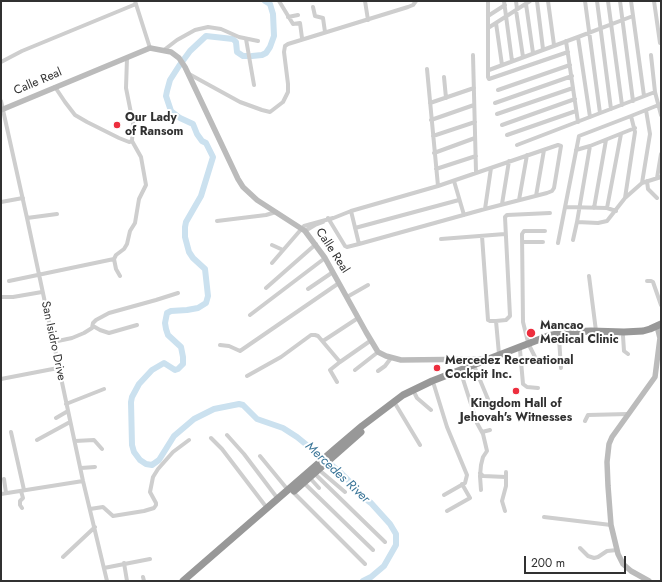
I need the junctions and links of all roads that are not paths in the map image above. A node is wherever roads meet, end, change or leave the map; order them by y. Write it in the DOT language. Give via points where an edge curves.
graph roads {
  1 [pos="278,1"];
  2 [pos="365,1"];
  3 [pos="416,1"];
  4 [pos="516,1"];
  5 [pos="537,1"];
  6 [pos="548,1"];
  7 [pos="586,1"];
  8 [pos="597,1"];
  9 [pos="608,1"];
  10 [pos="620,1"];
  11 [pos="631,1"];
  12 [pos="654,1"];
  13 [pos="489,2"];
  14 [pos="528,2"];
  15 [pos="136,3"];
  16 [pos="504,3"];
  17 [pos="314,7"];
  18 [pos="516,10"];
  19 [pos="298,15"];
  20 [pos="488,16"];
  21 [pos="506,16"];
  22 [pos="633,16"];
  23 [pos="288,17"];
  24 [pos="368,20"];
  25 [pos="622,20"];
  26 [pos="496,23"];
  27 [pos="612,24"];
  28 [pos="488,28"];
  29 [pos="600,29"];
  30 [pos="325,32"];
  31 [pos="590,33"];
  32 [pos="578,37"];
  33 [pos="302,38"];
  34 [pos="246,39"];
  35 [pos="258,41"];
  36 [pos="566,41"];
  37 [pos="660,43"];
  38 [pos="554,45"];
  39 [pos="150,48"];
  40 [pos="543,49"];
  41 [pos="164,50"];
  42 [pos="568,52"];
  43 [pos="533,53"];
  44 [pos="473,55"];
  45 [pos="651,55"];
  46 [pos="523,57"];
  47 [pos="127,58"];
  48 [pos="512,61"];
  49 [pos="1,62"];
  50 [pos="502,65"];
  51 [pos="570,65"];
  52 [pos="427,69"];
  53 [pos="489,70"];
  54 [pos="188,74"];
  55 [pos="572,76"];
  56 [pos="444,78"];
  57 [pos="254,85"];
  58 [pos="55,87"];
  59 [pos="474,88"];
  60 [pos="573,88"];
  61 [pos="498,90"];
  62 [pos="655,92"];
  63 [pos="644,96"];
  64 [pos="446,98"];
  65 [pos="575,99"];
  66 [pos="1,101"];
  67 [pos="633,101"];
  68 [pos="430,103"];
  69 [pos="495,103"];
  70 [pos="474,105"];
  71 [pos="622,105"];
  72 [pos="660,105"];
  73 [pos="2,109"];
  74 [pos="611,109"];
  75 [pos="646,110"];
  76 [pos="576,111"];
  77 [pos="600,113"];
  78 [pos="497,114"];
  79 [pos="661,114"];
  80 [pos="632,116"];
  81 [pos="590,117"];
  82 [pos="431,120"];
  83 [pos="475,122"];
  84 [pos="578,122"];
  85 [pos="502,125"];
  86 [pos="635,128"];
  87 [pos="621,134"];
  88 [pos="507,135"];
  89 [pos="433,136"];
  90 [pos="476,138"];
  91 [pos="606,140"];
  92 [pos="132,141"];
  93 [pos="517,145"];
  94 [pos="590,146"];
  95 [pos="544,150"];
  96 [pos="576,150"];
  97 [pos="434,153"];
  98 [pos="661,154"];
  99 [pos="528,155"];
  100 [pos="476,156"];
  101 [pos="509,161"];
  102 [pos="491,168"];
  103 [pos="436,169"];
  104 [pos="476,172"];
  105 [pos="659,177"];
  106 [pos="454,181"];
  107 [pos="647,181"];
  108 [pos="642,183"];
  109 [pos="438,186"];
  110 [pos="536,196"];
  111 [pos="23,198"];
  112 [pos="625,198"];
  113 [pos="657,198"];
  114 [pos="459,200"];
  115 [pos="519,200"];
  116 [pos="1,202"];
  117 [pos="502,204"];
  118 [pos="565,206"];
  119 [pos="580,207"];
  120 [pos="594,208"];
  121 [pos="607,208"];
  122 [pos="485,209"];
  123 [pos="350,211"];
  124 [pos="616,211"];
  125 [pos="276,212"];
  126 [pos="550,213"];
  127 [pos="57,214"];
  128 [pos="464,215"];
  129 [pos="27,218"];
  130 [pos="330,218"];
  131 [pos="217,221"];
  132 [pos="576,222"];
  133 [pos="355,228"];
  134 [pos="303,229"];
  135 [pos="545,231"];
  136 [pos="505,234"];
  137 [pos="482,236"];
  138 [pos="441,239"];
  139 [pos="573,240"];
  140 [pos="522,242"];
  141 [pos="543,242"];
  142 [pos="558,243"];
  143 [pos="316,244"];
  144 [pos="360,244"];
  145 [pos="272,245"];
  146 [pos="283,250"];
  147 [pos="325,258"];
  148 [pos="114,259"];
  149 [pos="272,263"];
  150 [pos="333,272"];
  151 [pos="39,274"];
  152 [pos="120,276"];
  153 [pos="588,276"];
  154 [pos="9,281"];
  155 [pos="647,281"];
  156 [pos="339,283"];
  157 [pos="368,285"];
  158 [pos="266,288"];
  159 [pos="308,289"];
  160 [pos="42,292"];
  161 [pos="178,293"];
  162 [pos="347,296"];
  163 [pos="1,297"];
  164 [pos="661,306"];
  165 [pos="250,315"];
  166 [pos="358,318"];
  167 [pos="496,321"];
  168 [pos="137,325"];
  169 [pos="93,326"];
  170 [pos="659,327"];
  171 [pos="596,331"];
  172 [pos="624,336"];
  173 [pos="559,338"];
  174 [pos="322,341"];
  175 [pos="370,341"];
  176 [pos="53,342"];
  177 [pos="220,345"];
  178 [pos="529,345"];
  179 [pos="520,350"];
  180 [pos="378,352"];
  181 [pos="499,354"];
  182 [pos="628,354"];
  183 [pos="391,358"];
  184 [pos="491,360"];
  185 [pos="340,362"];
  186 [pos="539,362"];
  187 [pos="58,368"];
  188 [pos="475,368"];
  189 [pos="561,368"];
  190 [pos="355,370"];
  191 [pos="378,371"];
  192 [pos="461,373"];
  193 [pos="247,376"];
  194 [pos="1,379"];
  195 [pos="337,382"];
  196 [pos="434,385"];
  197 [pos="538,388"];
  198 [pos="104,389"];
  199 [pos="415,394"];
  200 [pos="66,404"];
  201 [pos="490,404"];
  202 [pos="396,405"];
  203 [pos="68,410"];
  204 [pos="431,410"];
  205 [pos="628,414"];
  206 [pos="497,416"];
  207 [pos="56,418"];
  208 [pos="475,418"];
  209 [pos="586,421"];
  210 [pos="70,422"];
  211 [pos="490,430"];
  212 [pos="11,432"];
  213 [pos="482,432"];
  214 [pos="227,435"];
  215 [pos="211,438"];
  216 [pos="37,440"];
  217 [pos="189,440"];
  218 [pos="74,441"];
  219 [pos="420,445"];
  220 [pos="102,449"];
  221 [pos="336,451"];
  222 [pos="260,456"];
  223 [pos="95,467"];
  224 [pos="81,468"];
  225 [pos="316,470"];
  226 [pos="480,473"];
  227 [pos="4,479"];
  228 [pos="83,481"];
  229 [pos="302,481"];
  230 [pos="462,484"];
  231 [pos="319,488"];
  232 [pos="481,490"];
  233 [pos="23,491"];
  234 [pos="290,491"];
  235 [pos="345,492"];
  236 [pos="6,493"];
  237 [pos="1,494"];
  238 [pos="444,495"];
  239 [pos="278,499"];
  240 [pos="22,508"];
  241 [pos="267,508"];
  242 [pos="90,509"];
  243 [pos="447,511"];
  244 [pos="505,511"];
  245 [pos="544,517"];
  246 [pos="611,524"];
  247 [pos="95,527"];
  248 [pos="385,542"];
  249 [pos="580,548"];
  250 [pos="373,550"];
  251 [pos="617,550"];
  252 [pos="63,557"];
  253 [pos="150,559"];
  254 [pos="124,563"];
  255 [pos="365,564"];
  256 [pos="104,568"];
  257 [pos="107,581"];
  258 [pos="127,581"];
  259 [pos="183,581"];
  260 [pos="190,581"];
  261 [pos="649,581"];
  1 -- 23 [label="street"];
  2 -- 24 [label="street"];
  3 -- 24 [label="street" via="408,7"];
  4 -- 18 [label="street"];
  5 -- 40 [label="street"];
  6 -- 38 [label="street"];
  7 -- 31 [label="street"];
  8 -- 29 [label="street"];
  9 -- 27 [label="street"];
  10 -- 25 [label="street"];
  11 -- 22 [label="street"];
  12 -- 37 [label="street"];
  13 -- 20 [label="street"];
  14 -- 18 [label="street"];
  14 -- 43 [label="street"];
  15 -- 39 [label="street"];
  15 -- 49 [label="street"];
  16 -- 20 [label="street"];
  16 -- 21 [label="street"];
  17 -- 30 [label="street" via="315,16 323,18"];
  18 -- 21 [label="street"];
  18 -- 46 [label="street"];
  19 -- 23 [label="street"];
  20 -- 28 [label="street"];
  21 -- 26 [label="street"];
  21 -- 48 [label="street"];
  22 -- 25 [label="street"];
  22 -- 63 [label="street"];
  23 -- 33 [label="street" via="293,24 300,23"];
  24 -- 30 [label="street"];
  25 -- 27 [label="street"];
  25 -- 67 [label="street"];
  26 -- 28 [label="street"];
  26 -- 50 [label="street"];
  27 -- 29 [label="street"];
  27 -- 71 [label="street"];
  28 -- 53 [label="street"];
  29 -- 31 [label="street"];
  29 -- 74 [label="street"];
  30 -- 33 [label="street"];
  31 -- 32 [label="street"];
  31 -- 77 [label="street"];
  32 -- 36 [label="street"];
  32 -- 81 [label="street"];
  33 -- 54 [label="street" via="285,46 288,92 283,102 270,112 240,102"];
  34 -- 35 [label="street"];
  34 -- 41 [label="street" via="221,29 208,27 195,30"];
  34 -- 57 [label="street"];
  36 -- 38 [label="street"];
  36 -- 42 [label="street"];
  38 -- 40 [label="street"];
  39 -- 41 [label="street"];
  39 -- 47 [label="street, Calle Real"];
  40 -- 43 [label="street"];
  41 -- 54 [label="street, Calle Real" via="179,58"];
  42 -- 51 [label="street"];
  42 -- 53 [label="street" via="491,79 488,77"];
  43 -- 46 [label="street"];
  44 -- 59 [label="street"];
  45 -- 62 [label="street"];
  46 -- 48 [label="street"];
  47 -- 58 [label="street, Calle Real"];
  47 -- 92 [label="street" via="126,88 132,123"];
  48 -- 50 [label="street"];
  50 -- 53 [label="street"];
  51 -- 55 [label="street"];
  51 -- 61 [label="street"];
  52 -- 68 [label="street"];
  54 -- 125 [label="street, Calle Real" via="238,179 247,192"];
  55 -- 60 [label="street"];
  55 -- 69 [label="street"];
  56 -- 64 [label="street"];
  58 -- 73 [label="street, Calle Real"];
  58 -- 92 [label="street" via="75,115 119,138"];
  59 -- 64 [label="street"];
  59 -- 70 [label="street"];
  60 -- 65 [label="street"];
  60 -- 78 [label="street"];
  62 -- 63 [label="street"];
  62 -- 72 [label="street"];
  63 -- 67 [label="street"];
  64 -- 68 [label="street"];
  65 -- 76 [label="street"];
  65 -- 85 [label="street"];
  66 -- 73 [label="street, San Isidro Drive"];
  67 -- 71 [label="street"];
  68 -- 82 [label="street"];
  70 -- 82 [label="street"];
  70 -- 83 [label="street"];
  71 -- 74 [label="street"];
  72 -- 75 [label="street"];
  72 -- 79 [label="street"];
  73 -- 111 [label="street, San Isidro Drive"];
  74 -- 77 [label="street"];
  75 -- 80 [label="street"];
  75 -- 108 [label="street" via="650,134"];
  76 -- 84 [label="street"];
  76 -- 88 [label="street"];
  77 -- 81 [label="street"];
  80 -- 86 [label="street"];
  80 -- 96 [label="street" via="581,135"];
  81 -- 84 [label="street"];
  82 -- 89 [label="street"];
  83 -- 89 [label="street"];
  83 -- 90 [label="street"];
  84 -- 93 [label="street"];
  86 -- 87 [label="street"];
  86 -- 112 [label="street"];
  87 -- 91 [label="street"];
  87 -- 121 [label="street"];
  89 -- 97 [label="street"];
  90 -- 97 [label="street"];
  90 -- 100 [label="street"];
  91 -- 94 [label="street"];
  91 -- 120 [label="street"];
  92 -- 148 [label="street" via="141,157 146,185 139,199 135,223 127,244"];
  94 -- 96 [label="street"];
  94 -- 119 [label="street"];
  95 -- 99 [label="street"];
  95 -- 110 [label="street"];
  95 -- 110 [label="street" via="561,146 554,188 550,192"];
  96 -- 118 [label="street"];
  97 -- 103 [label="street"];
  98 -- 105 [label="street"];
  99 -- 101 [label="street"];
  99 -- 115 [label="street"];
  100 -- 103 [label="street"];
  100 -- 104 [label="street"];
  101 -- 102 [label="street"];
  101 -- 117 [label="street"];
  102 -- 104 [label="street"];
  102 -- 122 [label="street"];
  103 -- 109 [label="street"];
  104 -- 106 [label="street"];
  105 -- 107 [label="street"];
  106 -- 109 [label="street"];
  106 -- 114 [label="street"];
  107 -- 108 [label="street"];
  107 -- 113 [label="street" via="648,189"];
  108 -- 112 [label="street"];
  109 -- 123 [label="street"];
  110 -- 115 [label="street"];
  111 -- 116 [label="street"];
  111 -- 129 [label="street, San Isidro Drive"];
  112 -- 124 [label="street"];
  114 -- 128 [label="street"];
  114 -- 133 [label="street"];
  115 -- 117 [label="street"];
  117 -- 122 [label="street"];
  118 -- 119 [label="street"];
  118 -- 142 [label="street"];
  119 -- 120 [label="street"];
  119 -- 132 [label="street"];
  120 -- 121 [label="street"];
  121 -- 124 [label="street"];
  122 -- 128 [label="street"];
  123 -- 130 [label="street"];
  123 -- 133 [label="street"];
  124 -- 132 [label="street" via="604,223"];
  125 -- 131 [label="street"];
  125 -- 134 [label="street, Calle Real"];
  126 -- 136 [label="street" via="507,215 504,219"];
  127 -- 129 [label="street"];
  128 -- 144 [label="street"];
  129 -- 151 [label="street, San Isidro Drive"];
  130 -- 134 [label="street"];
  130 -- 144 [label="street" via="346,247"];
  132 -- 139 [label="street"];
  133 -- 144 [label="street"];
  134 -- 143 [label="street, Calle Real"];
  134 -- 146 [label="street"];
  135 -- 140 [label="street" via="523,232"];
  136 -- 137 [label="street"];
  136 -- 167 [label="street" via="510,316 506,320"];
  137 -- 138 [label="street"];
  137 -- 167 [label="street" via="487,318 488,321"];
  140 -- 141 [label="street"];
  140 -- 178 [label="street" via="523,322"];
  143 -- 147 [label="street, Calle Real"];
  143 -- 158 [label="street"];
  145 -- 146 [label="street"];
  146 -- 149 [label="street"];
  147 -- 150 [label="street, Calle Real"];
  147 -- 165 [label="street"];
  148 -- 151 [label="street"];
  148 -- 152 [label="street"];
  150 -- 156 [label="street, Calle Real"];
  150 -- 159 [label="street"];
  151 -- 154 [label="street"];
  151 -- 160 [label="street, San Isidro Drive"];
  153 -- 171 [label="street"];
  155 -- 164 [label="street" via="653,282"];
  156 -- 162 [label="street, Calle Real"];
  156 -- 177 [label="street" via="241,350"];
  157 -- 162 [label="street"];
  160 -- 163 [label="street"];
  160 -- 176 [label="street, San Isidro Drive"];
  161 -- 169 [label="street" via="109,313 94,322"];
  162 -- 166 [label="street, Calle Real"];
  166 -- 174 [label="street"];
  166 -- 175 [label="street, Calle Real"];
  167 -- 181 [label="street"];
  168 -- 169 [label="street" via="109,333"];
  169 -- 176 [label="street" via="76,337"];
  170 -- 171 [label="highway" via="639,331"];
  170 -- 172 [label="highway" via="643,335"];
  170 -- 205 [label="street" via="655,377"];
  171 -- 178 [label="highway" via="558,334"];
  172 -- 173 [label="highway" via="590,335"];
  172 -- 182 [label="street" via="624,351"];
  173 -- 178 [label="highway"];
  173 -- 189 [label="street"];
  174 -- 185 [label="street"];
  174 -- 193 [label="street" via="315,334 311,335"];
  175 -- 180 [label="street, Calle Real"];
  175 -- 185 [label="street"];
  176 -- 187 [label="street, San Isidro Drive"];
  178 -- 179 [label="highway"];
  178 -- 181 [label="highway"];
  178 -- 186 [label="street"];
  179 -- 184 [label="highway"];
  179 -- 197 [label="street" via="523,384 527,388"];
  180 -- 183 [label="street, Calle Real"];
  180 -- 190 [label="street"];
  181 -- 184 [label="highway"];
  183 -- 184 [label="street, Calle Real"];
  183 -- 191 [label="street"];
  184 -- 188 [label="highway"];
  184 -- 221 [label="highway" via="432,381 402,395 362,426"];
  185 -- 195 [label="street" via="330,370"];
  187 -- 194 [label="street"];
  187 -- 200 [label="street, San Isidro Drive"];
  188 -- 192 [label="highway"];
  188 -- 201 [label="street"];
  192 -- 196 [label="highway"];
  192 -- 208 [label="street"];
  196 -- 199 [label="highway"];
  196 -- 230 [label="street" via="444,421 467,475"];
  198 -- 200 [label="street"];
  199 -- 202 [label="highway"];
  199 -- 204 [label="street"];
  200 -- 203 [label="street, San Isidro Drive"];
  202 -- 219 [label="street"];
  202 -- 221 [label="highway"];
  203 -- 207 [label="street"];
  203 -- 210 [label="street, San Isidro Drive"];
  205 -- 209 [label="street" via="588,415"];
  205 -- 246 [label="street" via="613,436 608,450"];
  206 -- 208 [label="street"];
  208 -- 213 [label="street"];
  210 -- 216 [label="street"];
  210 -- 218 [label="street, San Isidro Drive"];
  211 -- 213 [label="street"];
  212 -- 233 [label="street"];
  213 -- 226 [label="street" via="487,451 482,460"];
  214 -- 239 [label="street"];
  215 -- 241 [label="street"];
  217 -- 242 [label="street" via="173,452 153,477 150,492 156,502 154,508 113,516 103,507"];
  218 -- 220 [label="street" via="94,440"];
  218 -- 224 [label="street, San Isidro Drive"];
  221 -- 225 [label="highway"];
  222 -- 234 [label="street"];
  223 -- 224 [label="street"];
  224 -- 228 [label="street, San Isidro Drive"];
  225 -- 229 [label="highway"];
  225 -- 229 [label="highway"];
  225 -- 231 [label="street"];
  225 -- 235 [label="street"];
  225 -- 248 [label="street"];
  226 -- 232 [label="street"];
  226 -- 244 [label="street" via="483,476 506,475 502,501"];
  227 -- 236 [label="street"];
  228 -- 233 [label="street"];
  228 -- 242 [label="street, San Isidro Drive"];
  229 -- 234 [label="highway"];
  229 -- 250 [label="street"];
  230 -- 238 [label="street"];
  230 -- 243 [label="street" via="470,498"];
  233 -- 236 [label="street"];
  233 -- 240 [label="street" via="23,498 20,501"];
  234 -- 239 [label="highway"];
  234 -- 255 [label="street"];
  234 -- 260 [label="highway"];
  236 -- 237 [label="street"];
  239 -- 241 [label="highway"];
  241 -- 259 [label="highway"];
  242 -- 247 [label="street, San Isidro Drive"];
  245 -- 246 [label="street"];
  246 -- 251 [label="street"];
  247 -- 252 [label="street"];
  247 -- 256 [label="street, San Isidro Drive"];
  249 -- 251 [label="street" via="594,558 607,551"];
  251 -- 261 [label="street" via="623,564"];
  253 -- 254 [label="street"];
  254 -- 256 [label="street"];
  254 -- 258 [label="street"];
  256 -- 257 [label="street, San Isidro Drive"];
}
